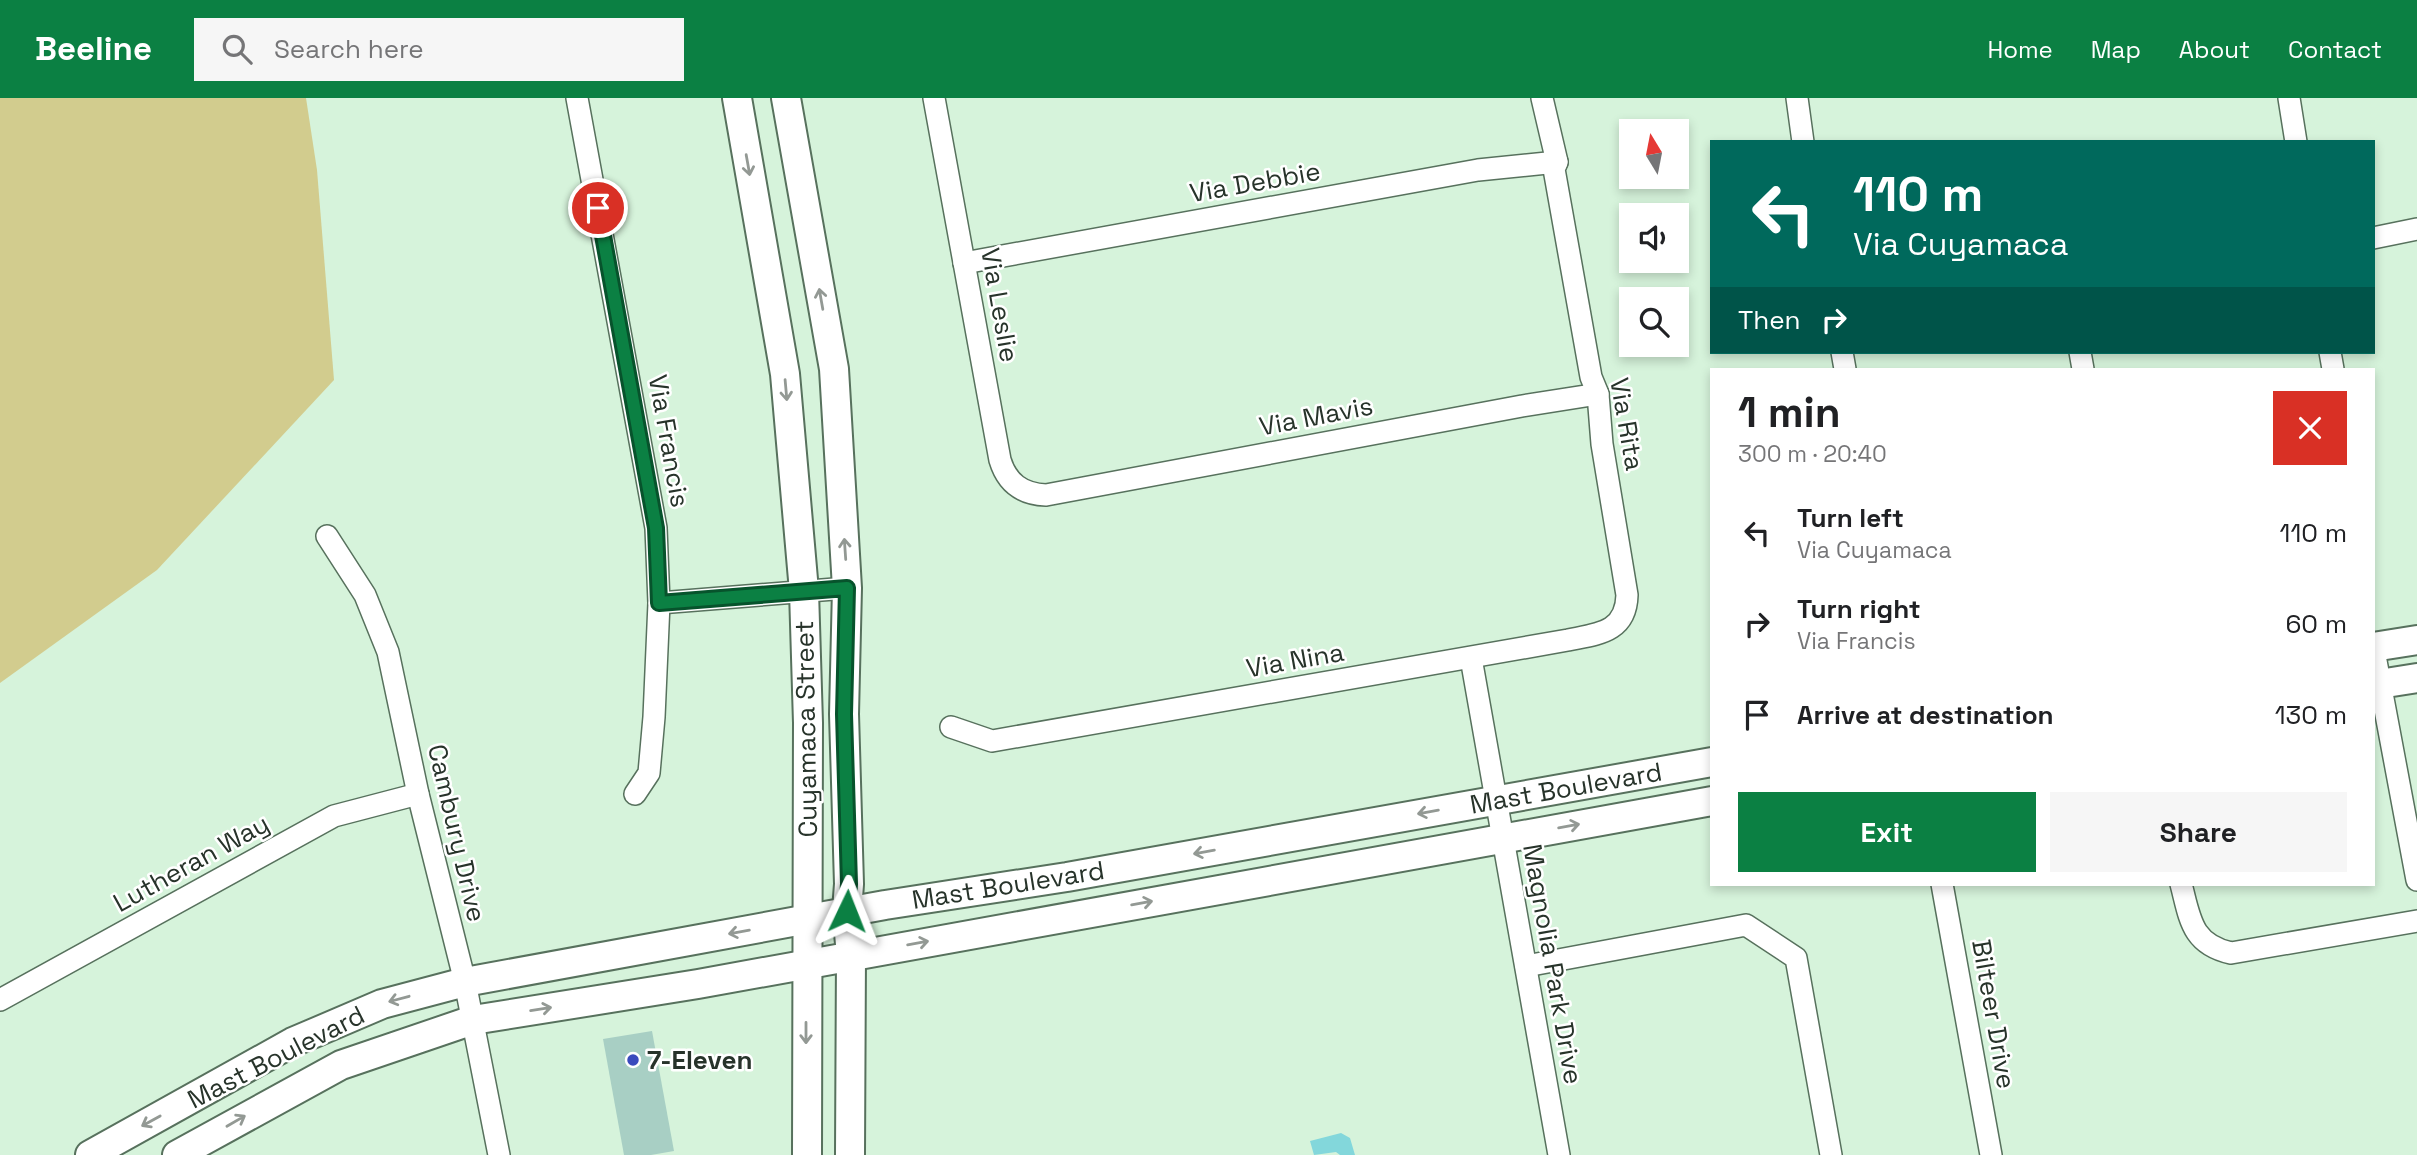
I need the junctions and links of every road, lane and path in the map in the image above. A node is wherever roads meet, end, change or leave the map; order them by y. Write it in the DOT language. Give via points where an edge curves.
graph roads {
  1 [pos="577,98"];
  2 [pos="737,98"];
  3 [pos="786,98"];
  4 [pos="934,98"];
  5 [pos="1542,98"];
  6 [pos="1797,98"];
  7 [pos="2289,98"];
  8 [pos="1803,140"];
  9 [pos="2297,140"];
  10 [pos="1557,162"];
  11 [pos="2417,229"];
  12 [pos="2375,238"];
  13 [pos="964,263"];
  14 [pos="1598,394"];
  15 [pos="1046,495"];
  16 [pos="327,536"];
  17 [pos="847,588"];
  18 [pos="804,591"];
  19 [pos="1627,595"];
  20 [pos="659,603"];
  21 [pos="2417,640"];
  22 [pos="2375,646"];
  23 [pos="1471,658"];
  24 [pos="2375,666"];
  25 [pos="2417,678"];
  26 [pos="2377,685"];
  27 [pos="951,727"];
  28 [pos="1710,762"];
  29 [pos="418,794"];
  30 [pos="635,794"];
  31 [pos="1495,800"];
  32 [pos="1710,801"];
  33 [pos="1502,838"];
  34 [pos="2417,880"];
  35 [pos="1941,886"];
  36 [pos="2181,886"];
  37 [pos="847,911"];
  38 [pos="806,920"];
  39 [pos="2417,921"];
  40 [pos="851,955"];
  41 [pos="806,964"];
  42 [pos="1526,966"];
  43 [pos="465,982"];
  44 [pos="0,1000"];
  45 [pos="473,1020"];
  46 [pos="90,1155"];
  47 [pos="177,1155"];
  48 [pos="499,1155"];
  49 [pos="807,1155"];
  50 [pos="850,1155"];
  51 [pos="1559,1155"];
  52 [pos="1830,1155"];
  53 [pos="1991,1155"];
  1 -- 20 [label="street, Via Francis" via="656,528"];
  2 -- 18 [label="main road, Cuyamaca Street, one-way" via="785,374"];
  17 -- 3 [label="main road, Cuyamaca Street, one-way" via="834,369"];
  4 -- 13 [label="street, Via Leslie"];
  5 -- 10 [label="street, Via Rita"];
  6 -- 8 [label="street"];
  7 -- 9 [label="street"];
  10 -- 13 [label="street, Via Debbie" via="1478,170"];
  10 -- 14 [label="street, Via Rita" via="1554,169 1591,377"];
  11 -- 12 [label="street"];
  13 -- 15 [label="street, Via Leslie" via="1002,469 1020,489"];
  14 -- 15 [label="street, Via Mavis"];
  14 -- 19 [label="street, Via Rita"];
  16 -- 29 [label="street, Cambury Drive" via="365,595 388,652"];
  17 -- 18 [label="street"];
  17 -- 37 [label="main road, Cuyamaca Street"];
  18 -- 20 [label="street"];
  18 -- 38 [label="main road, Cuyamaca Street"];
  19 -- 23 [label="street, Via Nina" via="1622,617 1601,634"];
  20 -- 30 [label="street, Via Francis" via="649,773"];
  21 -- 22 [label="main road"];
  23 -- 27 [label="street, Via Nina" via="992,741"];
  23 -- 31 [label="street, Magnolia Park Drive"];
  24 -- 26 [label="street"];
  25 -- 26 [label="main road"];
  26 -- 34 [label="street"];
  28 -- 31 [label="main road, Mast Boulevard"];
  29 -- 43 [label="street, Cambury Drive"];
  29 -- 44 [label="street, Lutheran Way" via="334,816"];
  31 -- 33 [label="street, Magnolia Park Drive"];
  31 -- 37 [label="main road, Mast Boulevard, one-way" via="1068,877"];
  33 -- 32 [label="main road, Mast Boulevard, one-way"];
  40 -- 33 [label="main road, Mast Boulevard, one-way"];
  33 -- 42 [label="street, Magnolia Park Drive"];
  35 -- 53 [label="street, Bilteer Drive"];
  36 -- 39 [label="street" via="2189,919 2200,937 2231,953"];
  37 -- 38 [label="main road, Mast Boulevard"];
  37 -- 40 [label="main road, Cuyamaca Street"];
  38 -- 41 [label="main road, Cuyamaca Street"];
  38 -- 43 [label="main road, Mast Boulevard, one-way"];
  40 -- 41 [label="main road, Mast Boulevard"];
  40 -- 50 [label="main road, Cuyamaca Street"];
  45 -- 41 [label="main road, Mast Boulevard, one-way"];
  41 -- 49 [label="main road, Cuyamaca Street, one-way"];
  42 -- 51 [label="street, Magnolia Park Drive"];
  42 -- 52 [label="street" via="1746,925 1796,958"];
  43 -- 45 [label="street, Cambury Drive"];
  43 -- 46 [label="main road, Mast Boulevard, one-way" via="382,1004 293,1042"];
  47 -- 45 [label="main road, Mast Boulevard, one-way" via="341,1065"];
  45 -- 48 [label="street, Cambury Drive"];
}
